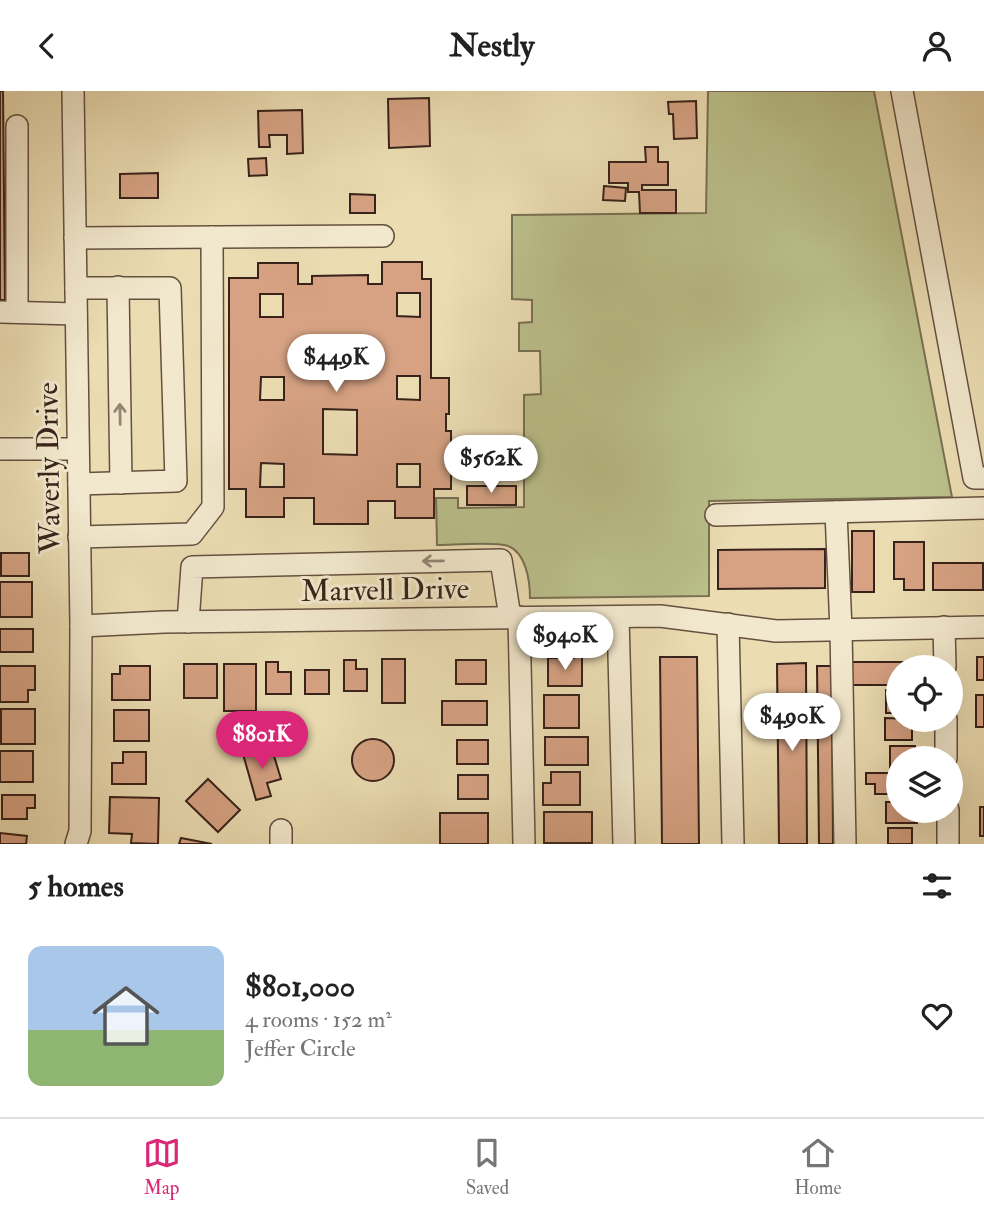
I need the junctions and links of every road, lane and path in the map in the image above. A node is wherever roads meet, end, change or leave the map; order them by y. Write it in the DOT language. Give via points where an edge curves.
graph roads {
  1 [pos="73,91"];
  2 [pos="902,91"];
  3 [pos="17,126"];
  4 [pos="383,236"];
  5 [pos="212,237"];
  6 [pos="75,238"];
  7 [pos="118,287"];
  8 [pos="76,288"];
  9 [pos="9,312"];
  10 [pos="76,314"];
  11 [pos="0,449"];
  12 [pos="78,449"];
  13 [pos="984,478"];
  14 [pos="126,482"];
  15 [pos="79,484"];
  16 [pos="984,508"];
  17 [pos="836,512"];
  18 [pos="716,515"];
  19 [pos="79,537"];
  20 [pos="514,617"];
  21 [pos="618,617"];
  22 [pos="188,622"];
  23 [pos="727,624"];
  24 [pos="81,626"];
  25 [pos="984,627"];
  26 [pos="944,628"];
  27 [pos="841,630"];
  28 [pos="945,655"];
  29 [pos="948,823"];
  30 [pos="76,844"];
  31 [pos="524,844"];
  32 [pos="624,844"];
  33 [pos="733,844"];
  34 [pos="845,844"];
  35 [pos="948,844"];
  1 -- 6 [label="street, Waverly Drive"];
  2 -- 13 [label="street" via="974,478"];
  3 -- 9 [label="street"];
  4 -- 5 [label="street"];
  5 -- 6 [label="street"];
  5 -- 19 [label="street" via="213,507 192,534"];
  6 -- 8 [label="street, Waverly Drive"];
  7 -- 8 [label="street"];
  14 -- 7 [label="street, one-way"];
  7 -- 14 [label="street" via="170,288 176,481"];
  8 -- 10 [label="street, Waverly Drive"];
  9 -- 10 [label="street"];
  10 -- 12 [label="street, Waverly Drive"];
  11 -- 12 [label="street"];
  12 -- 15 [label="street, Waverly Drive"];
  14 -- 15 [label="street"];
  15 -- 19 [label="street, Waverly Drive"];
  16 -- 17 [label="street"];
  17 -- 18 [label="street"];
  17 -- 27 [label="street"];
  19 -- 24 [label="street, Waverly Drive"];
  20 -- 21 [label="street, Marvell Drive"];
  20 -- 22 [label="street, Marvell Drive"];
  20 -- 22 [label="street, one-way" via="501,560 487,560 192,567"];
  20 -- 31 [label="street"];
  21 -- 23 [label="street, Marvell Drive" via="660,616"];
  21 -- 32 [label="street"];
  22 -- 24 [label="street, Marvell Drive"];
  23 -- 27 [label="street, Marvell Drive" via="776,631"];
  23 -- 33 [label="street"];
  24 -- 30 [label="street, Waverly Drive" via="80,831"];
  25 -- 26 [label="street, Marvell Drive"];
  26 -- 27 [label="street, Marvell Drive"];
  26 -- 28 [label="street"];
  27 -- 34 [label="street"];
  29 -- 35 [label="street"];
}
